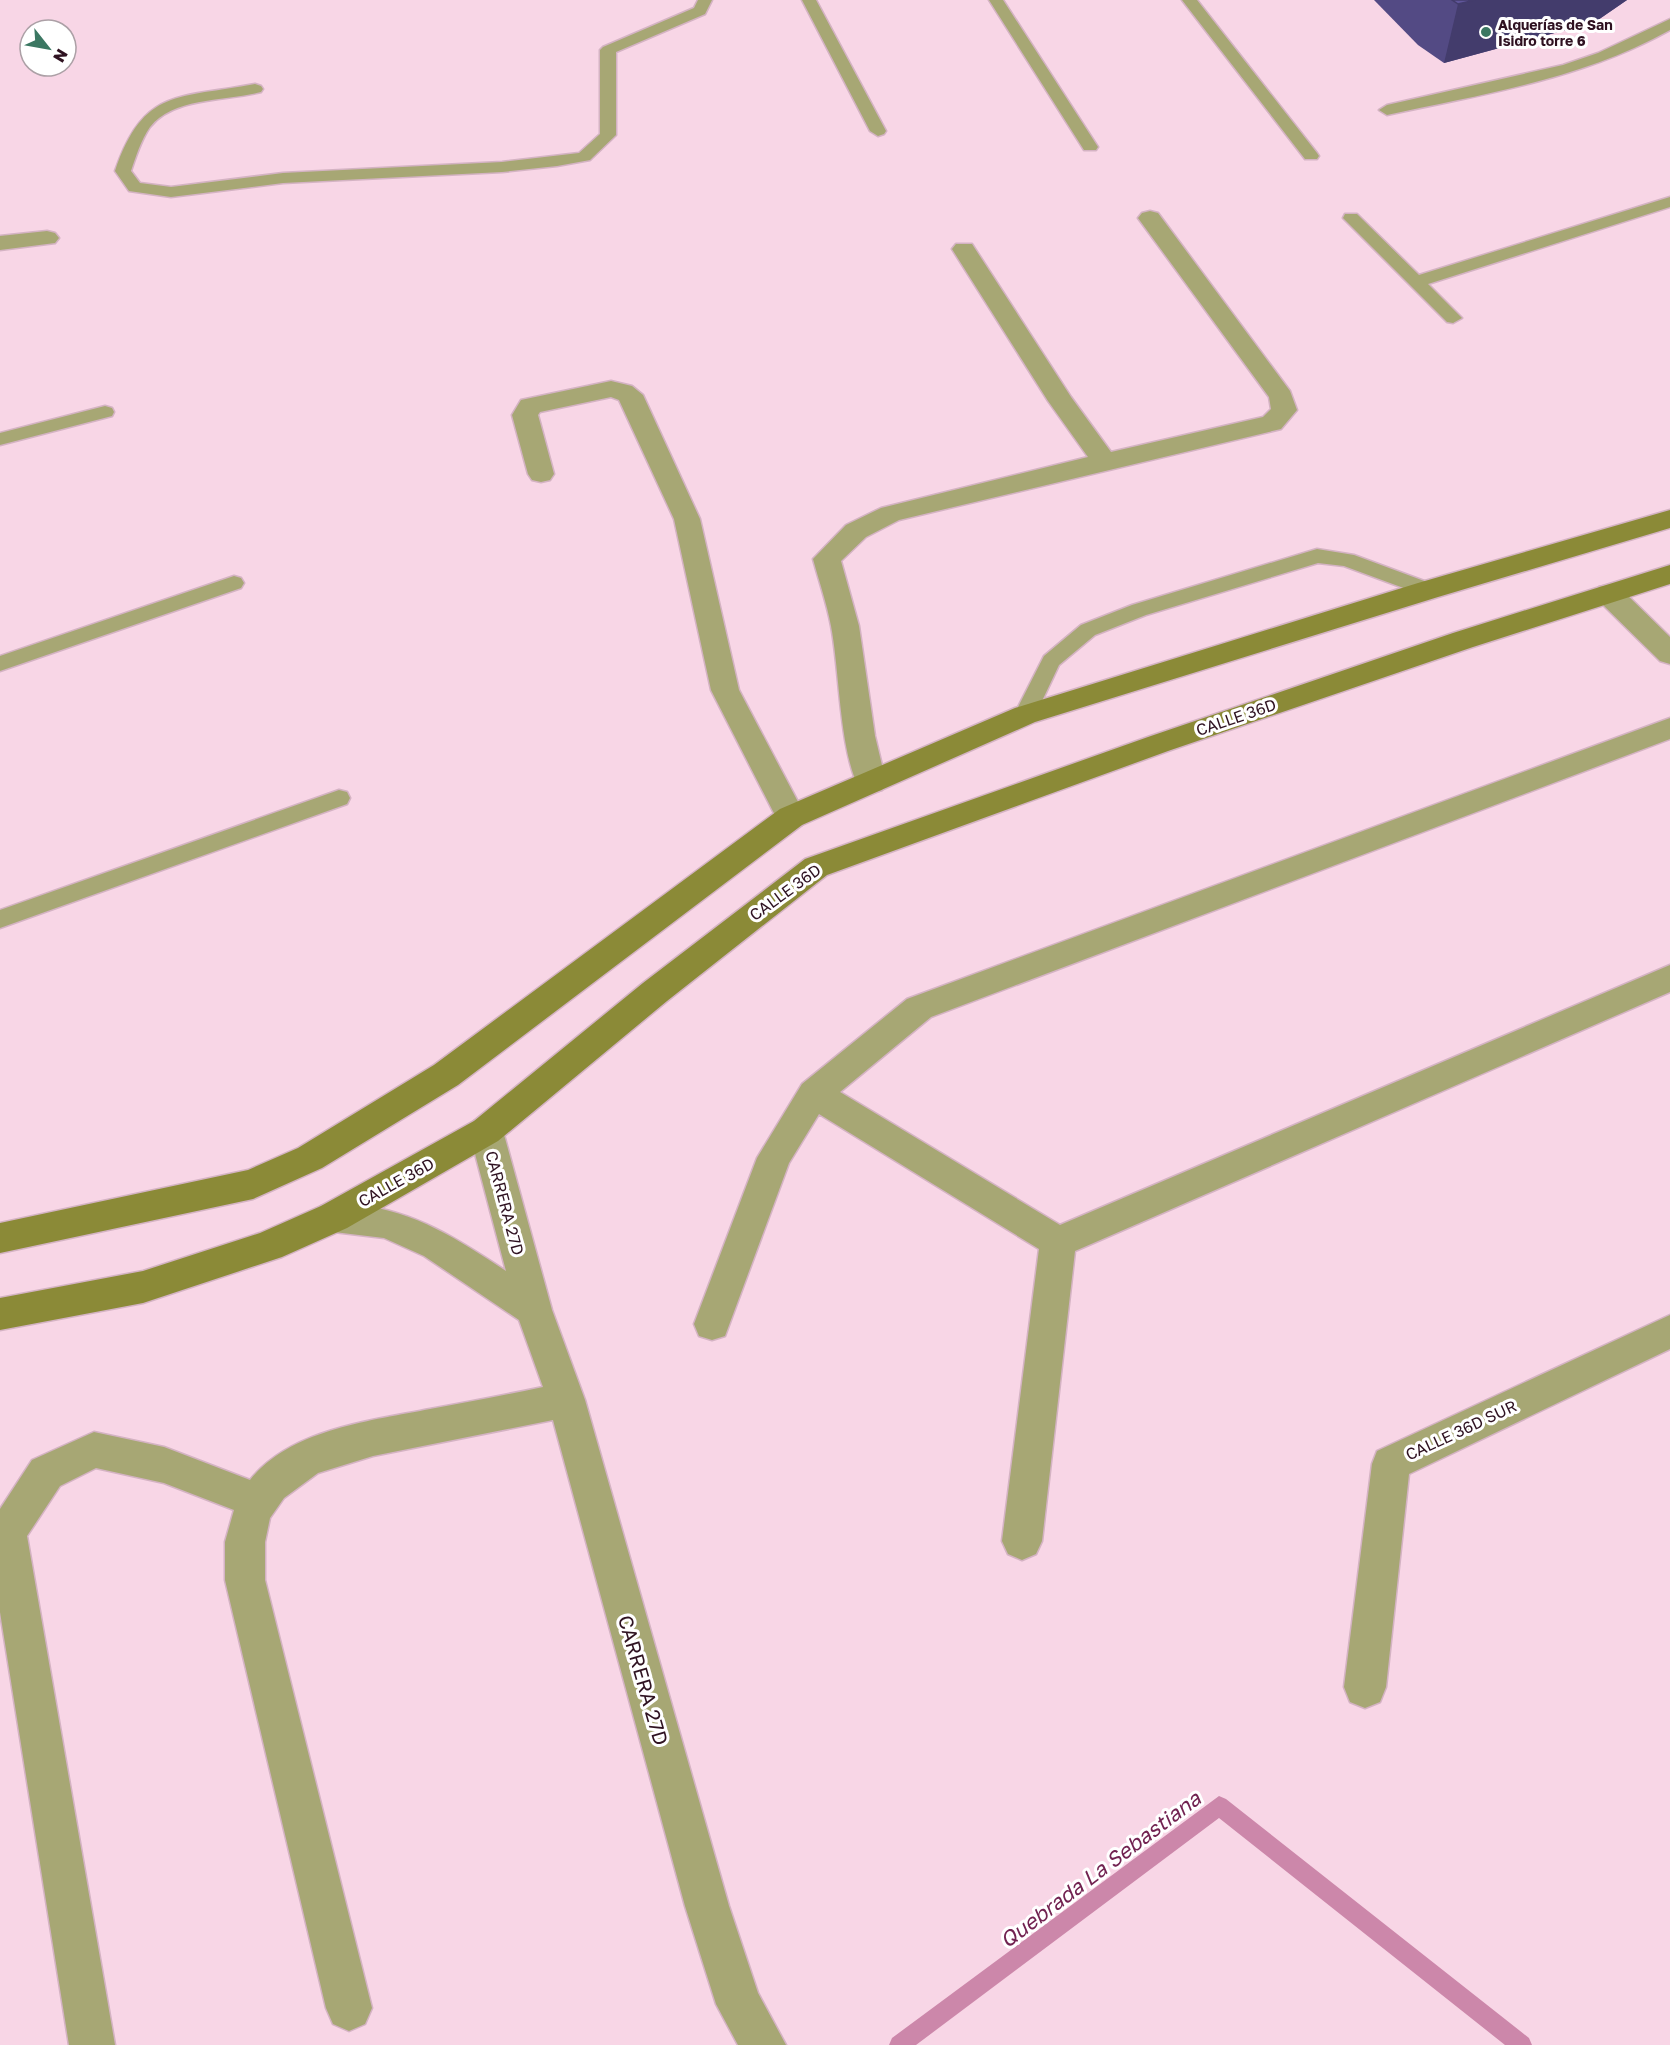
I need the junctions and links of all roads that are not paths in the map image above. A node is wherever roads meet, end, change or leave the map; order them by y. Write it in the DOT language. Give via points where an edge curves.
graph roads {
  1 [pos="705,0"];
  2 [pos="809,0"];
  3 [pos="996,0"];
  4 [pos="1189,0"];
  5 [pos="1670,24"];
  6 [pos="255,89"];
  7 [pos="1387,110"];
  8 [pos="878,131"];
  9 [pos="1090,147"];
  10 [pos="1311,156"];
  11 [pos="1670,202"];
  12 [pos="1150,218"];
  13 [pos="1352,218"];
  14 [pos="47,238"];
  15 [pos="0,243"];
  16 [pos="964,249"];
  17 [pos="1416,282"];
  18 [pos="1453,318"];
  19 [pos="105,412"];
  20 [pos="0,439"];
  21 [pos="1105,462"];
  22 [pos="541,474"];
  23 [pos="1670,519"];
  24 [pos="1670,574"];
  25 [pos="234,583"];
  26 [pos="1428,590"];
  27 [pos="1619,591"];
  28 [pos="1670,631"];
  29 [pos="1670,654"];
  30 [pos="0,664"];
  31 [pos="1026,715"];
  32 [pos="1670,728"];
  33 [pos="871,782"];
  34 [pos="339,798"];
  35 [pos="791,817"];
  36 [pos="0,919"];
  37 [pos="1670,978"];
  38 [pos="814,1095"];
  39 [pos="486,1131"];
  40 [pos="334,1216"];
  41 [pos="0,1238"];
  42 [pos="1058,1242"];
  43 [pos="534,1310"];
  44 [pos="0,1314"];
  45 [pos="712,1324"];
  46 [pos="1670,1331"];
  47 [pos="566,1400"];
  48 [pos="258,1502"];
  49 [pos="1022,1541"];
  50 [pos="1365,1687"];
  51 [pos="349,2008"];
  52 [pos="92,2045"];
  53 [pos="763,2045"];
  1 -- 6 [label="lane" via="700,11 608,50 608,135 584,157 502,167 283,178 171,192 135,186 123,171 136,136 155,113"];
  2 -- 8 [label="lane"];
  3 -- 9 [label="lane"];
  4 -- 10 [label="lane"];
  5 -- 7 [label="lane" via="1644,40 1561,71"];
  11 -- 17 [label="lane"];
  12 -- 21 [label="street" via="1281,396 1284,410 1272,423"];
  13 -- 17 [label="lane"];
  14 -- 15 [label="street"];
  16 -- 21 [label="street" via="1061,401"];
  17 -- 18 [label="lane"];
  19 -- 20 [label="lane"];
  21 -- 33 [label="street" via="890,514 856,531 827,559 845,626 860,736"];
  22 -- 35 [label="street" via="525,415 530,406 611,389 630,395 687,519 725,690"];
  23 -- 26 [label="main road"];
  24 -- 27 [label="main road, CALLE 36D"];
  25 -- 30 [label="lane"];
  26 -- 31 [label="main road"];
  26 -- 31 [label="lane" via="1347,560 1317,556 1139,610 1088,630 1051,661"];
  27 -- 28 [label="street"];
  27 -- 29 [label="street"];
  27 -- 39 [label="main road, CALLE 36D" via="1169,740 816,867"];
  31 -- 33 [label="main road"];
  32 -- 38 [label="street" via="919,1008"];
  33 -- 35 [label="main road"];
  34 -- 36 [label="lane"];
  35 -- 41 [label="main road" via="446,1075 310,1158 253,1184"];
  37 -- 42 [label="street"];
  38 -- 42 [label="street"];
  38 -- 45 [label="street" via="774,1158"];
  39 -- 40 [label="main road, CALLE 36D"];
  39 -- 43 [label="street, CARRERA 27D"];
  40 -- 43 [label="street" via="387,1222 437,1245"];
  40 -- 44 [label="main road, CALLE 36D" via="269,1246 143,1287"];
  42 -- 49 [label="street"];
  43 -- 47 [label="street, CARRERA 27D"];
  46 -- 50 [label="street, CALLE 36D SUR" via="1391,1464"];
  47 -- 48 [label="street" via="340,1446 284,1472"];
  47 -- 53 [label="street, CARRERA 27D" via="707,1906 739,2004"];
  48 -- 51 [label="street" via="246,1524 245,1580"];
  48 -- 52 [label="street" via="164,1466 94,1450 46,1473 7,1533"];
}
